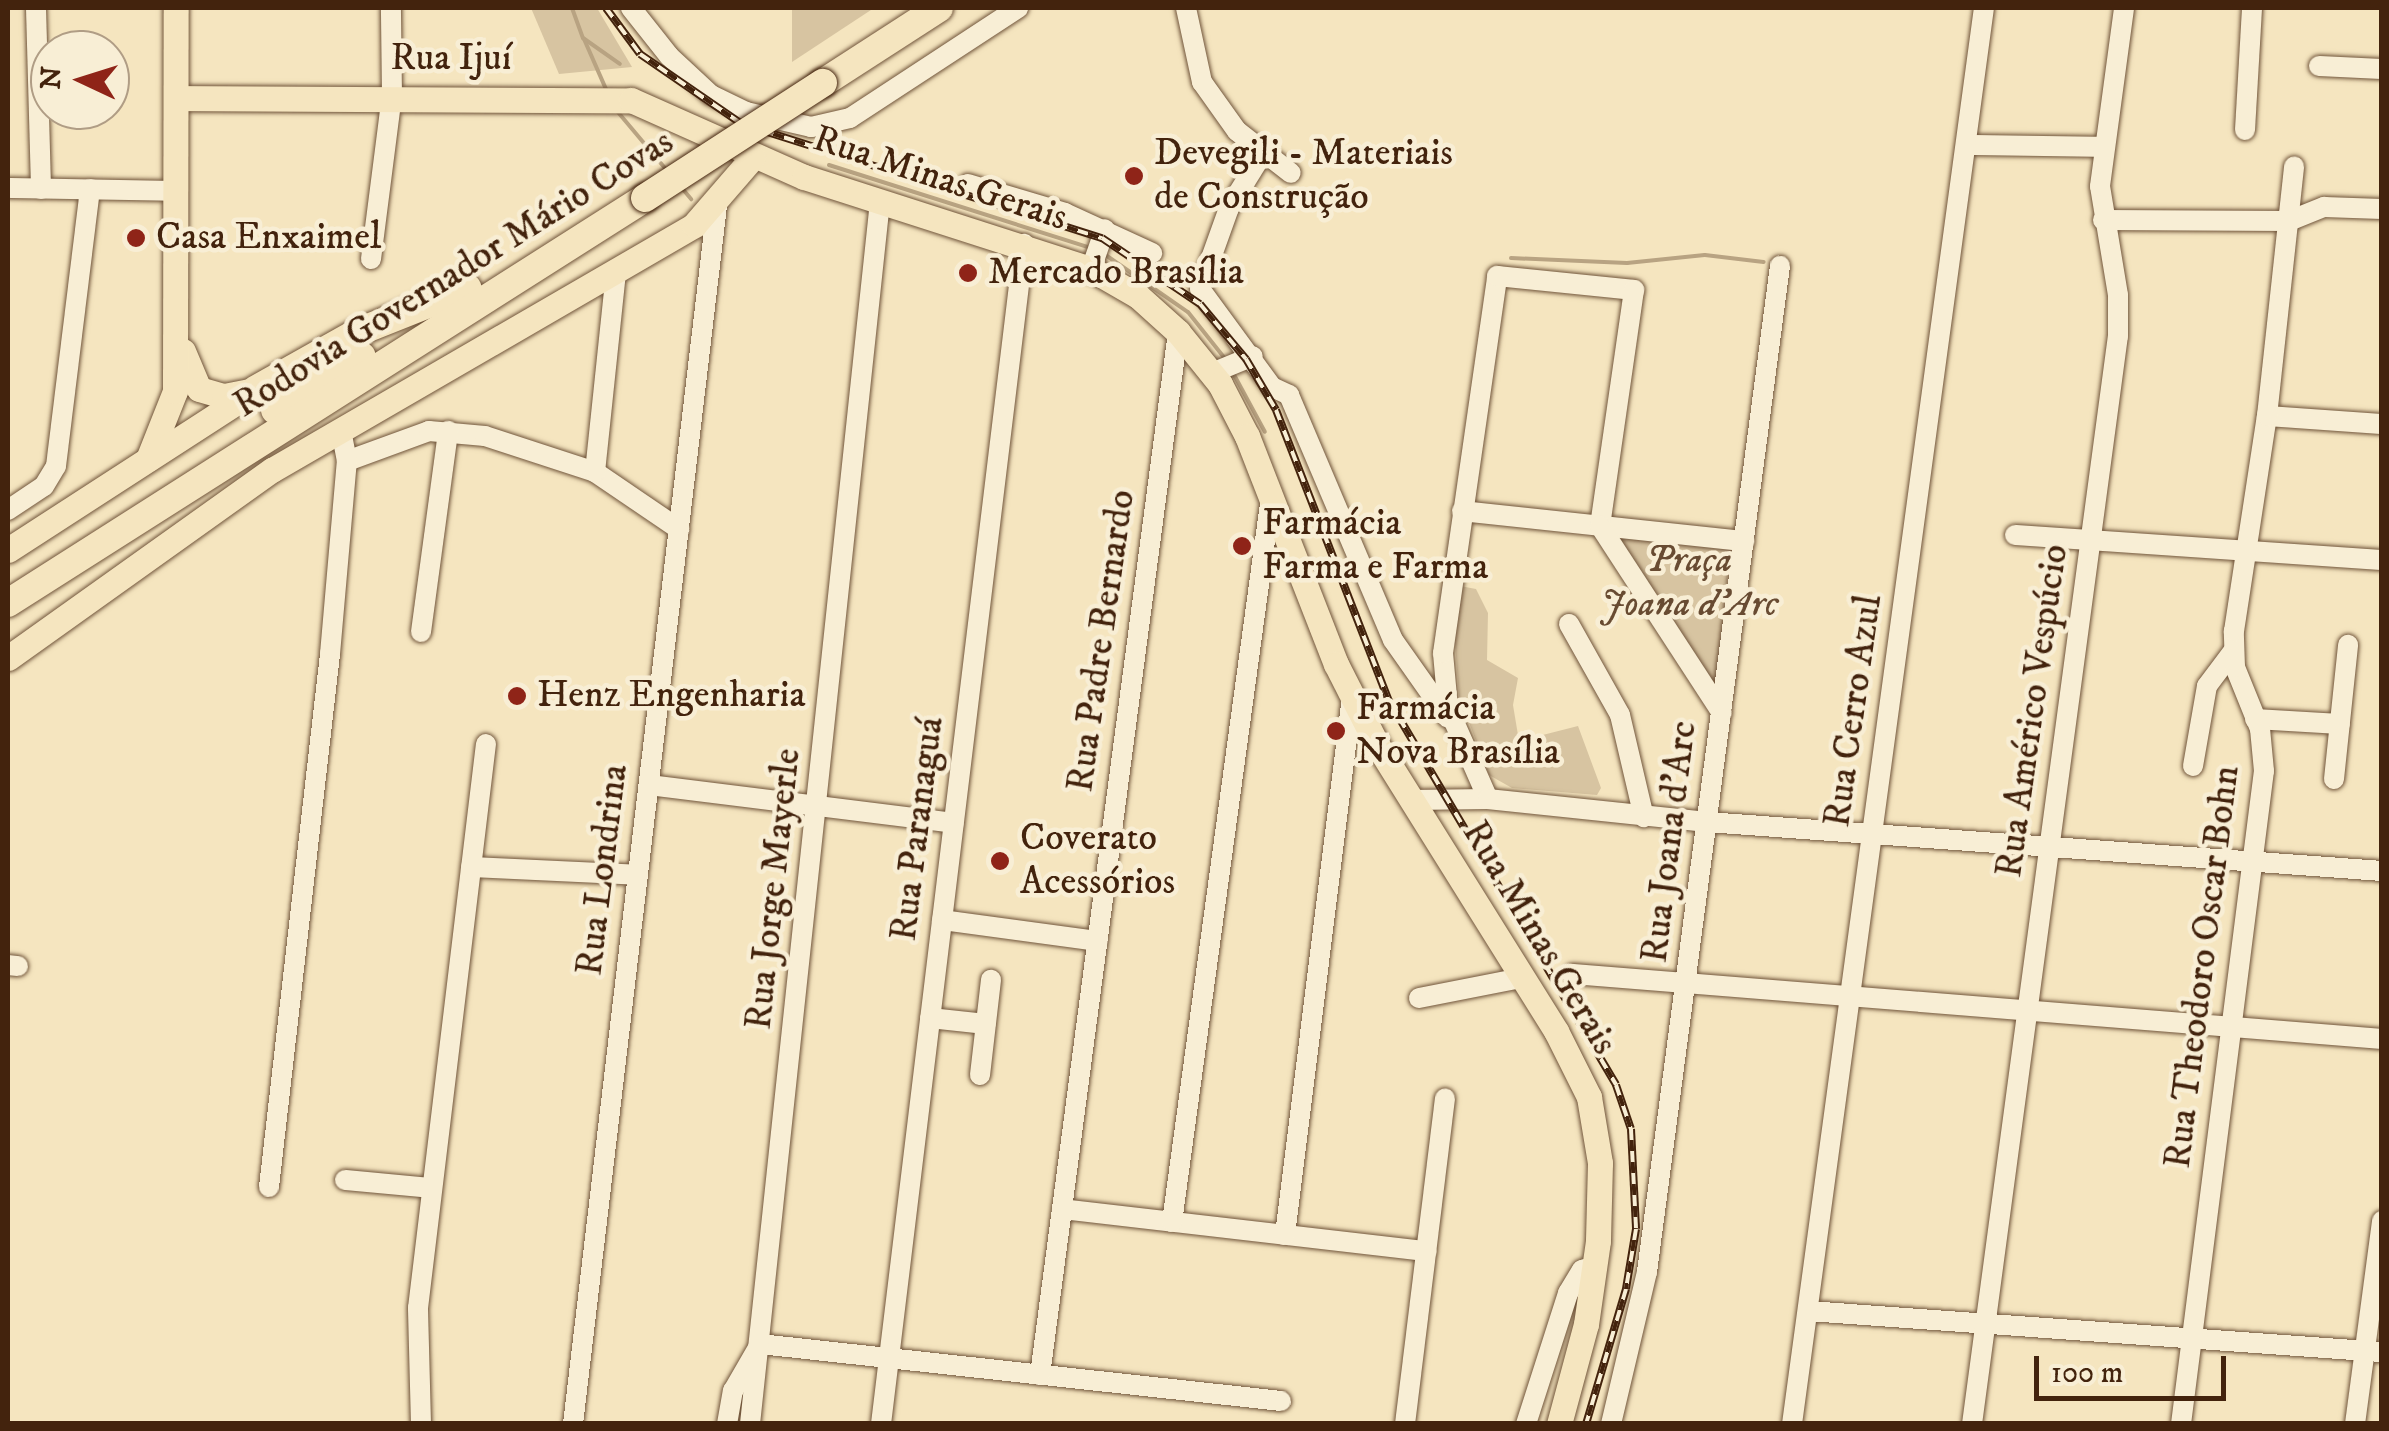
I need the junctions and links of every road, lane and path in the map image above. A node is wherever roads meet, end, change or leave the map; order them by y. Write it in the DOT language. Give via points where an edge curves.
graph roads {
  1 [pos="36,8"];
  2 [pos="176,8"];
  3 [pos="392,8"];
  4 [pos="631,8"];
  5 [pos="905,8"];
  6 [pos="939,8"];
  7 [pos="1018,8"];
  8 [pos="1186,8"];
  9 [pos="1984,8"];
  10 [pos="2124,8"];
  11 [pos="2252,8"];
  12 [pos="2319,66"];
  13 [pos="2382,69"];
  14 [pos="816,76"];
  15 [pos="392,96"];
  16 [pos="176,98"];
  17 [pos="2245,130"];
  18 [pos="716,141"];
  19 [pos="1967,145"];
  20 [pos="2103,147"];
  21 [pos="1263,153"];
  22 [pos="753,157"];
  23 [pos="2294,166"];
  24 [pos="1291,173"];
  25 [pos="968,184"];
  26 [pos="8,188"];
  27 [pos="643,188"];
  28 [pos="40,189"];
  29 [pos="90,190"];
  30 [pos="178,191"];
  31 [pos="880,202"];
  32 [pos="717,205"];
  33 [pos="2382,209"];
  34 [pos="2103,220"];
  35 [pos="2289,220"];
  36 [pos="1105,229"];
  37 [pos="1024,244"];
  38 [pos="1152,253"];
  39 [pos="371,259"];
  40 [pos="1780,266"];
  41 [pos="1090,268"];
  42 [pos="616,271"];
  43 [pos="468,288"];
  44 [pos="1178,332"];
  45 [pos="179,334"];
  46 [pos="1253,356"];
  47 [pos="1212,374"];
  48 [pos="255,390"];
  49 [pos="2267,416"];
  50 [pos="2382,424"];
  51 [pos="341,431"];
  52 [pos="448,431"];
  53 [pos="148,459"];
  54 [pos="346,461"];
  55 [pos="594,472"];
  56 [pos="1272,496"];
  57 [pos="8,510"];
  58 [pos="1462,510"];
  59 [pos="1600,525"];
  60 [pos="679,528"];
  61 [pos="2015,535"];
  62 [pos="2090,540"];
  63 [pos="1744,541"];
  64 [pos="8,550"];
  65 [pos="2246,551"];
  66 [pos="2382,560"];
  67 [pos="8,580"];
  68 [pos="8,603"];
  69 [pos="1569,624"];
  70 [pos="421,632"];
  71 [pos="2348,645"];
  72 [pos="2234,650"];
  73 [pos="1443,653"];
  74 [pos="8,658"];
  75 [pos="1408,664"];
  76 [pos="1352,697"];
  77 [pos="1722,713"];
  78 [pos="2256,718"];
  79 [pos="2340,724"];
  80 [pos="1455,728"];
  81 [pos="486,744"];
  82 [pos="2193,766"];
  83 [pos="2334,779"];
  84 [pos="649,785"];
  85 [pos="1411,800"];
  86 [pos="1488,800"];
  87 [pos="818,806"];
  88 [pos="1644,817"];
  89 [pos="1708,822"];
  90 [pos="954,823"];
  91 [pos="1872,834"];
  92 [pos="2050,848"];
  93 [pos="2253,862"];
  94 [pos="471,867"];
  95 [pos="2382,871"];
  96 [pos="638,875"];
  97 [pos="942,920"];
  98 [pos="1098,940"];
  99 [pos="1573,974"];
  100 [pos="1520,978"];
  101 [pos="992,980"];
  102 [pos="1686,983"];
  103 [pos="1850,996"];
  104 [pos="1419,998"];
  105 [pos="2028,1010"];
  106 [pos="930,1018"];
  107 [pos="986,1024"];
  108 [pos="2232,1027"];
  109 [pos="2382,1039"];
  110 [pos="980,1075"];
  111 [pos="1446,1098"];
  112 [pos="344,1180"];
  113 [pos="269,1187"];
  114 [pos="431,1188"];
  115 [pos="1062,1209"];
  116 [pos="2382,1221"];
  117 [pos="1172,1222"];
  118 [pos="1284,1235"];
  119 [pos="1427,1251"];
  120 [pos="1595,1266"];
  121 [pos="1808,1311"];
  122 [pos="1986,1324"];
  123 [pos="2192,1338"];
  124 [pos="760,1344"];
  125 [pos="2373,1351"];
  126 [pos="889,1358"];
  127 [pos="1040,1375"];
  128 [pos="1281,1401"];
  129 [pos="421,1424"];
  130 [pos="573,1424"];
  131 [pos="727,1424"];
  132 [pos="750,1424"];
  133 [pos="881,1424"];
  134 [pos="1405,1424"];
  135 [pos="1526,1424"];
  136 [pos="1558,1424"];
  137 [pos="1611,1424"];
  138 [pos="1792,1424"];
  139 [pos="1972,1424"];
  140 [pos="2181,1424"];
  141 [pos="2355,1424"];
  1 -- 28 [label="street"];
  2 -- 16 [label="main road"];
  3 -- 15 [label="street"];
  4 -- 7 [label="street" via="710,95 791,125 825,127 850,118"];
  5 -- 14 [label="highway, Rodovia Governador Mário Covas"];
  6 -- 14 [label="highway, Rodovia Governador Mário Covas"];
  8 -- 21 [label="street" via="1202,82 1228,120"];
  9 -- 19 [label="street, Rua Cerro Azul"];
  10 -- 20 [label="street, Rua Américo Vespúcio"];
  11 -- 17 [label="street"];
  12 -- 13 [label="street"];
  14 -- 27 [label="highway, Rodovia Governador Mário Covas"];
  15 -- 16 [label="main road, Rua Ijuí"];
  15 -- 18 [label="main road, Rua Ijuí" via="617,98"];
  15 -- 39 [label="street"];
  16 -- 30 [label="main road"];
  18 -- 22 [label="main road, Rua Minas Gerais"];
  19 -- 20 [label="street"];
  19 -- 91 [label="street, Rua Cerro Azul"];
  20 -- 34 [label="street, Rua Américo Vespúcio"];
  21 -- 24 [label="street"];
  21 -- 46 [label="street" via="1229,208 1200,289"];
  22 -- 31 [label="main road, Rua Minas Gerais"];
  22 -- 32 [label="main road"];
  23 -- 35 [label="street, Rua Theodoro Oscar Bohn"];
  25 -- 36 [label="street"];
  26 -- 28 [label="street"];
  27 -- 43 [label="highway, Rodovia Governador Mário Covas"];
  27 -- 68 [label="highway, Rodovia Governador Mário Covas"];
  28 -- 29 [label="street"];
  29 -- 30 [label="street"];
  29 -- 57 [label="street" via="56,466 44,486"];
  30 -- 45 [label="main road"];
  31 -- 37 [label="main road, Rua Minas Gerais"];
  31 -- 87 [label="street, Rua Jorge Mayerle"];
  32 -- 42 [label="main road"];
  32 -- 60 [label="street, Rua Londrina"];
  33 -- 35 [label="street" via="2324,207"];
  34 -- 35 [label="street"];
  34 -- 62 [label="street, Rua Américo Vespúcio" via="2119,314"];
  35 -- 49 [label="street, Rua Theodoro Oscar Bohn"];
  36 -- 38 [label="street"];
  36 -- 41 [label="street"];
  37 -- 41 [label="main road, Rua Minas Gerais"];
  37 -- 90 [label="street, Rua Paranaguá"];
  40 -- 63 [label="street, Rua Joana d'Arc"];
  41 -- 44 [label="main road, Rua Minas Gerais" via="1138,296"];
  42 -- 51 [label="main road"];
  42 -- 55 [label="street"];
  43 -- 48 [label="highway" via="358,332"];
  43 -- 67 [label="highway, Rodovia Governador Mário Covas"];
  44 -- 47 [label="main road, Rua Minas Gerais"];
  44 -- 98 [label="street, Rua Padre Bernardo"];
  45 -- 48 [label="main road" via="188,376 198,389 224,396"];
  45 -- 53 [label="main road" via="172,410"];
  46 -- 47 [label="street"];
  46 -- 75 [label="street" via="1272,388 1289,395"];
  47 -- 56 [label="main road, Rua Minas Gerais"];
  48 -- 53 [label="main road"];
  49 -- 50 [label="street"];
  49 -- 65 [label="street, Rua Theodoro Oscar Bohn"];
  51 -- 54 [label="street"];
  51 -- 74 [label="main road" via="192,520"];
  52 -- 54 [label="street" via="406,436"];
  52 -- 55 [label="street" via="485,436"];
  52 -- 70 [label="street"];
  53 -- 64 [label="main road"];
  54 -- 113 [label="street"];
  55 -- 60 [label="street"];
  56 -- 76 [label="main road, Rua Minas Gerais"];
  56 -- 117 [label="street"];
  58 -- 59 [label="street"];
  58 -- 59 [label="street" via="1497,276 1634,290"];
  58 -- 73 [label="street"];
  59 -- 63 [label="street"];
  59 -- 77 [label="street"];
  60 -- 84 [label="street, Rua Londrina"];
  61 -- 62 [label="street"];
  62 -- 65 [label="street"];
  62 -- 92 [label="street, Rua Américo Vespúcio"];
  63 -- 77 [label="street, Rua Joana d'Arc"];
  65 -- 66 [label="street"];
  65 -- 72 [label="street, Rua Theodoro Oscar Bohn"];
  69 -- 88 [label="street" via="1620,715"];
  71 -- 79 [label="street"];
  72 -- 78 [label="street, Rua Theodoro Oscar Bohn"];
  72 -- 82 [label="street" via="2206,686"];
  73 -- 75 [label="street"];
  73 -- 80 [label="street"];
  75 -- 80 [label="street"];
  76 -- 85 [label="main road, Rua Minas Gerais"];
  76 -- 118 [label="street"];
  77 -- 89 [label="street, Rua Joana d'Arc"];
  78 -- 79 [label="street"];
  78 -- 93 [label="street, Rua Theodoro Oscar Bohn" via="2264,756"];
  79 -- 83 [label="street"];
  80 -- 86 [label="street"];
  81 -- 94 [label="street"];
  84 -- 87 [label="street"];
  84 -- 96 [label="street, Rua Londrina"];
  85 -- 86 [label="street"];
  85 -- 100 [label="main road, Rua Minas Gerais"];
  86 -- 88 [label="street"];
  87 -- 90 [label="street"];
  87 -- 124 [label="street, Rua Jorge Mayerle"];
  88 -- 89 [label="street"];
  89 -- 91 [label="street"];
  89 -- 102 [label="street, Rua Joana d'Arc"];
  90 -- 97 [label="street, Rua Paranaguá"];
  91 -- 92 [label="street"];
  91 -- 103 [label="street, Rua Cerro Azul"];
  92 -- 93 [label="street"];
  92 -- 105 [label="street, Rua Américo Vespúcio"];
  93 -- 95 [label="street"];
  93 -- 108 [label="street, Rua Theodoro Oscar Bohn"];
  94 -- 96 [label="street"];
  94 -- 114 [label="street"];
  96 -- 130 [label="street, Rua Londrina"];
  97 -- 98 [label="street"];
  97 -- 106 [label="street, Rua Paranaguá"];
  98 -- 115 [label="street, Rua Padre Bernardo"];
  99 -- 102 [label="street"];
  100 -- 104 [label="street"];
  100 -- 120 [label="main road, Rua Minas Gerais" via="1566,1048 1594,1114 1601,1187"];
  101 -- 107 [label="street"];
  102 -- 103 [label="street"];
  102 -- 137 [label="street, Rua Joana d'Arc" via="1648,1272"];
  103 -- 105 [label="street"];
  103 -- 121 [label="street, Rua Cerro Azul"];
  105 -- 108 [label="street"];
  105 -- 122 [label="street, Rua Américo Vespúcio"];
  106 -- 107 [label="street"];
  106 -- 126 [label="street, Rua Paranaguá"];
  107 -- 110 [label="street"];
  108 -- 109 [label="street"];
  108 -- 123 [label="street, Rua Theodoro Oscar Bohn"];
  111 -- 119 [label="street"];
  112 -- 114 [label="street"];
  114 -- 129 [label="street" via="418,1308"];
  115 -- 117 [label="street"];
  115 -- 127 [label="street, Rua Padre Bernardo"];
  116 -- 125 [label="street"];
  117 -- 118 [label="street"];
  118 -- 119 [label="street"];
  119 -- 134 [label="street"];
  120 -- 135 [label="street" via="1582,1270 1568,1294"];
  120 -- 136 [label="main road, Rua Minas Gerais"];
  121 -- 122 [label="street"];
  121 -- 138 [label="street, Rua Cerro Azul"];
  122 -- 123 [label="street"];
  122 -- 139 [label="street, Rua Américo Vespúcio"];
  123 -- 125 [label="street"];
  123 -- 140 [label="street, Rua Theodoro Oscar Bohn"];
  124 -- 126 [label="street"];
  124 -- 131 [label="street, Rua Jorge Mayerle" via="742,1370"];
  124 -- 132 [label="street, Rua Jorge Mayerle"];
  125 -- 141 [label="street"];
  126 -- 127 [label="street"];
  126 -- 133 [label="street, Rua Paranaguá"];
  127 -- 128 [label="street"];
}
